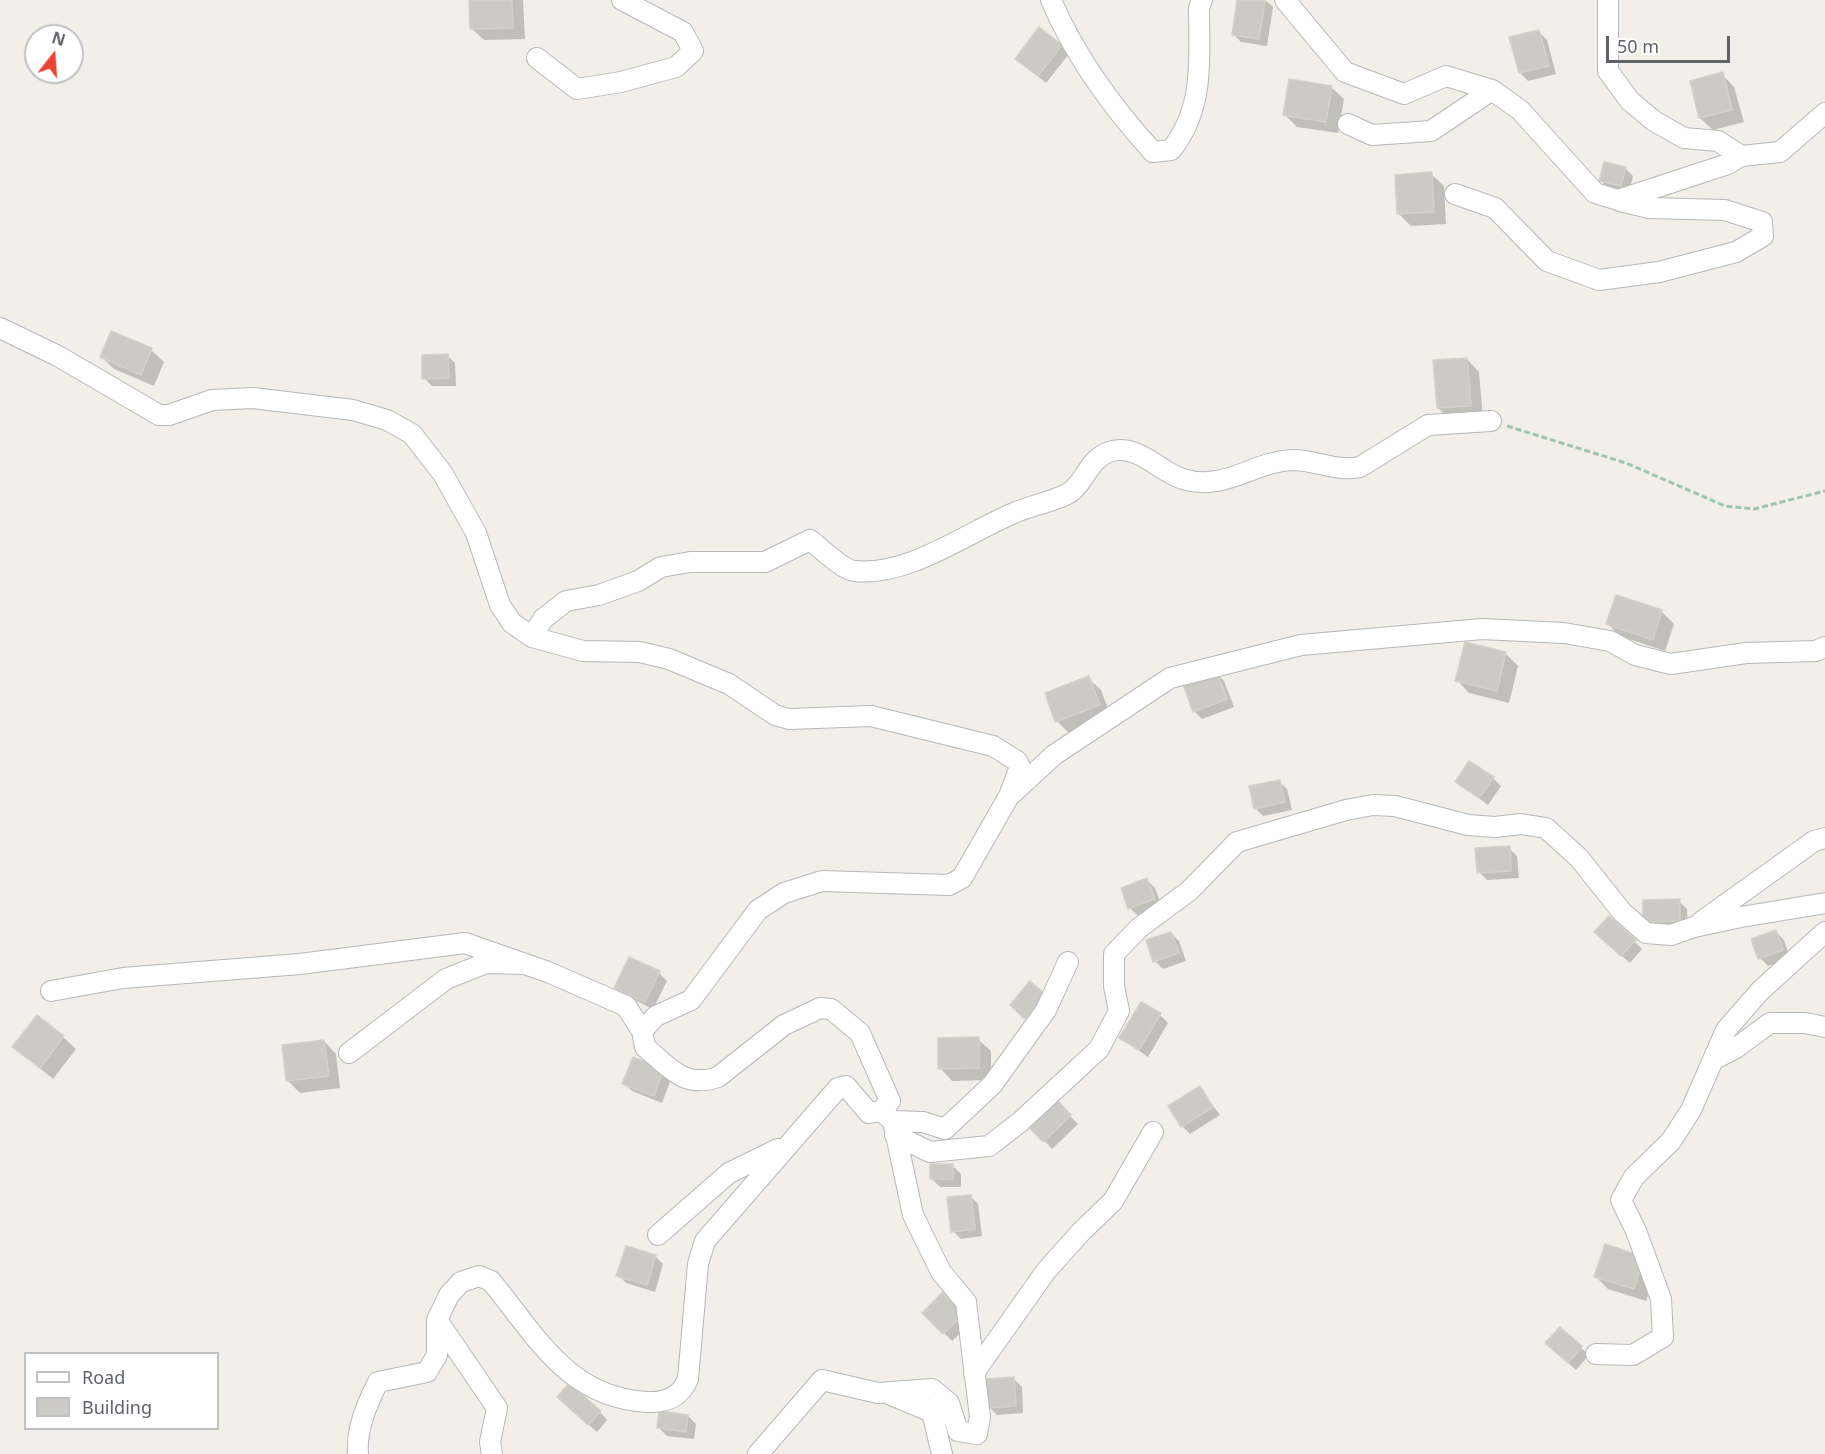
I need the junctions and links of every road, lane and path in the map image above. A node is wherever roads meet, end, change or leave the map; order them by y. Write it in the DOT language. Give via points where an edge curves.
graph roads {
  1 [pos="621,0"];
  2 [pos="1052,0"];
  3 [pos="1202,0"];
  4 [pos="1285,0"];
  5 [pos="1608,0"];
  6 [pos="537,58"];
  7 [pos="1491,90"];
  8 [pos="1825,113"];
  9 [pos="1348,124"];
  10 [pos="1741,156"];
  11 [pos="1455,194"];
  12 [pos="1618,200"];
  13 [pos="0,328"];
  14 [pos="1491,421"];
  15 [pos="1825,491"];
  16 [pos="532,637"];
  17 [pos="1825,647"];
  18 [pos="1009,796"];
  19 [pos="1825,838"];
  20 [pos="1825,903"];
  21 [pos="1694,927"];
  22 [pos="1825,932"];
  23 [pos="1068,962"];
  24 [pos="525,964"];
  25 [pos="51,991"];
  26 [pos="1825,1027"];
  27 [pos="642,1031"];
  28 [pos="349,1053"];
  29 [pos="1713,1060"];
  30 [pos="890,1122"];
  31 [pos="1153,1132"];
  32 [pos="788,1144"];
  33 [pos="658,1235"];
  34 [pos="437,1320"];
  35 [pos="1596,1354"];
  36 [pos="974,1373"];
  37 [pos="888,1393"];
  38 [pos="358,1454"];
  39 [pos="492,1454"];
  40 [pos="758,1454"];
  41 [pos="942,1454"];
  1 -- 6 [label="street" via="683,32 693,51 676,67 577,89"];
  2 -- 3 [label="street" via="1062,24 1119,115 1153,152 1171,150 1179,140 1199,88"];
  4 -- 7 [label="street" via="1345,72 1404,94 1446,76"];
  5 -- 10 [label="street" via="1608,70 1630,101 1684,138 1718,141"];
  7 -- 9 [label="street" via="1431,131 1372,135"];
  7 -- 12 [label="street" via="1520,110 1595,193"];
  8 -- 10 [label="street" via="1780,152"];
  10 -- 12 [label="street" via="1728,164"];
  11 -- 12 [label="street" via="1495,208 1547,261 1599,280 1659,272 1736,252 1764,236 1761,222 1725,210 1649,208"];
  13 -- 16 [label="street" via="58,356 159,415 212,400 253,398 353,410 387,420 411,434 443,474 476,533 500,605 512,623"];
  14 -- 15 [label="path" via="1626,463 1725,506 1754,509"];
  14 -- 16 [label="street" via="1428,425 1349,470 1294,460 1272,463 1222,482 1184,479 1131,450 1112,451 1096,458 1072,492 1013,513 903,564 874,571 850,571 810,540 765,562 690,562 661,567 609,592 566,601 543,619"];
  16 -- 18 [label="street" via="583,651 640,652 669,659 729,684 775,715 789,719 871,716 993,746 1020,767"];
  17 -- 18 [label="street" via="1671,664 1635,655 1610,641 1564,633 1482,629 1301,645 1170,678 1053,754"];
  18 -- 27 [label="street" via="962,878 950,885 822,881 783,893 758,910 691,1000 656,1016"];
  19 -- 21 [label="street" via="1814,841"];
  20 -- 21 [label="street"];
  21 -- 30 [label="street" via="1671,935 1646,933 1622,912 1579,858 1546,828 1521,824 1468,825 1395,806 1346,810 1237,842 1189,891 1139,928 1113,954 1119,1011 1099,1049 1062,1086 989,1146 930,1152"];
  22 -- 29 [label="street" via="1753,999 1726,1030"];
  23 -- 30 [label="street" via="1046,1010 992,1085 965,1113 945,1130 923,1122"];
  24 -- 25 [label="street" via="465,943 300,964 123,978"];
  24 -- 27 [label="street" via="626,1006"];
  24 -- 28 [label="street" via="486,963 446,979"];
  26 -- 29 [label="street" via="1770,1023"];
  27 -- 30 [label="street" via="645,1047 673,1071 691,1082 708,1081 784,1025 820,1008 831,1009 860,1034 890,1101"];
  29 -- 35 [label="street" via="1691,1110 1671,1141 1634,1177 1621,1200 1661,1299 1663,1337 1633,1355"];
  30 -- 32 [label="street" via="869,1113 846,1086 838,1088"];
  30 -- 36 [label="street" via="913,1215 941,1272 966,1302"];
  31 -- 36 [label="street" via="1113,1201 1046,1271"];
  32 -- 33 [label="street" via="729,1173"];
  32 -- 34 [label="street" via="705,1240 698,1264 688,1379 684,1390 676,1396 658,1402 631,1401 585,1386 561,1366 491,1281 479,1276 461,1282 449,1295"];
  34 -- 38 [label="street" via="437,1355 427,1372 378,1382 366,1407"];
  34 -- 39 [label="street" via="496,1408 490,1442"];
  36 -- 37 [label="street" via="980,1418 977,1434 958,1431 949,1403 932,1389"];
  37 -- 40 [label="street" via="822,1380"];
  37 -- 41 [label="street" via="932,1412"];
}
